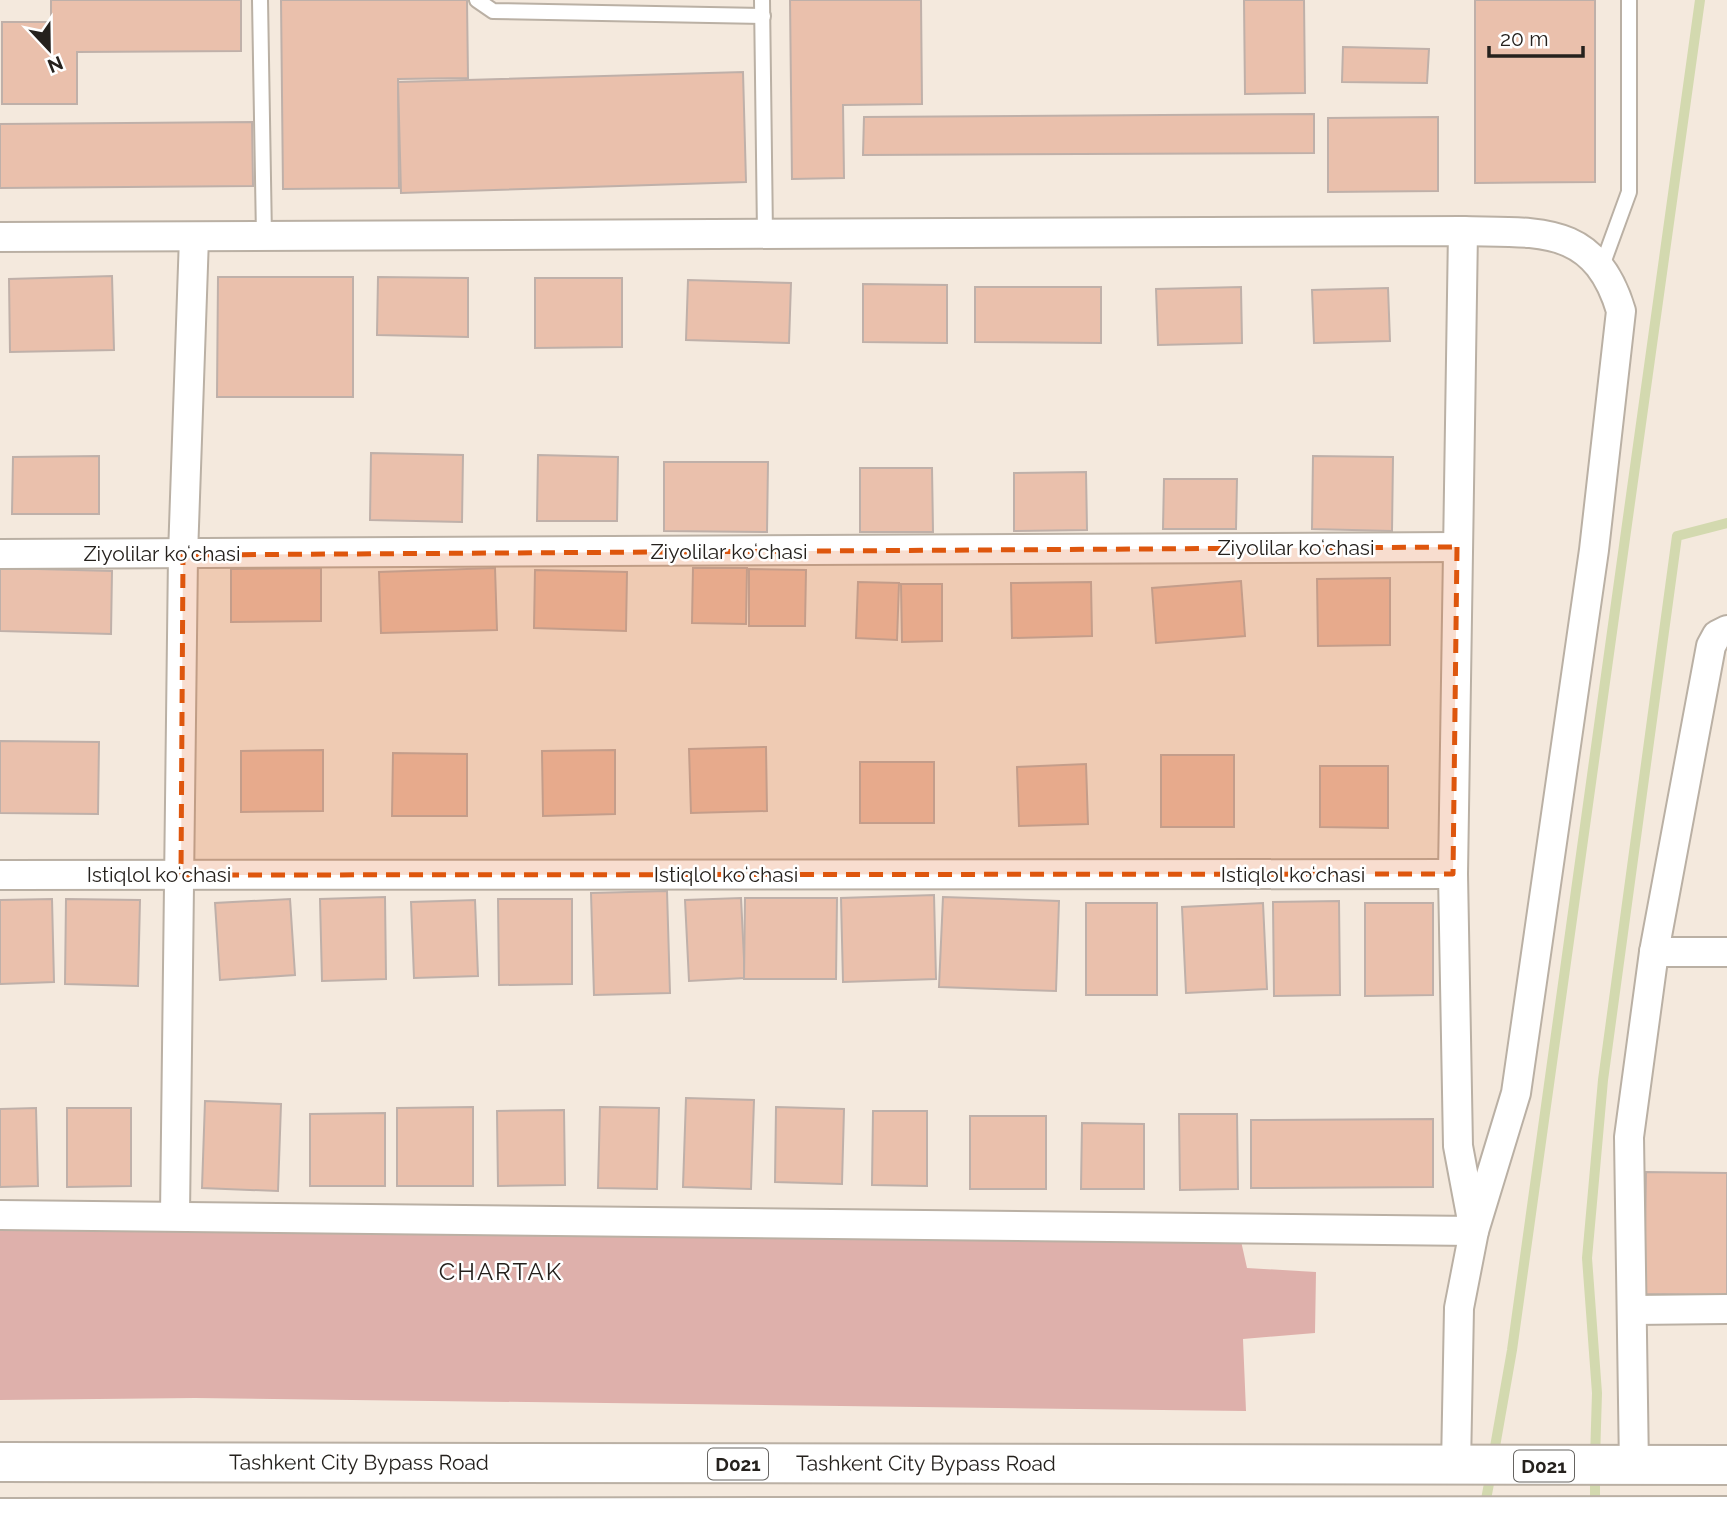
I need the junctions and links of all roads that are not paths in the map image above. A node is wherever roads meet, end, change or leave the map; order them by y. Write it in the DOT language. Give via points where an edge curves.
graph roads {
  1 [pos="260,0"];
  2 [pos="477,0"];
  3 [pos="762,0"];
  4 [pos="1629,0"];
  5 [pos="763,16"];
  6 [pos="1463,231"];
  7 [pos="765,234"];
  8 [pos="0,237"];
  9 [pos="194,237"];
  10 [pos="264,237"];
  11 [pos="1602,266"];
  12 [pos="1457,547"];
  13 [pos="0,554"];
  14 [pos="183,555"];
  15 [pos="1727,630"];
  16 [pos="1453,874"];
  17 [pos="0,875"];
  18 [pos="181,875"];
  19 [pos="1654,952"];
  20 [pos="1727,952"];
  21 [pos="0,1215"];
  22 [pos="175,1215"];
  23 [pos="1474,1231"];
  24 [pos="1727,1309"];
  25 [pos="1633,1310"];
  26 [pos="0,1462"];
  27 [pos="1727,1465"];
  28 [pos="1466,1466"];
  29 [pos="1623,1467"];
  30 [pos="1727,1516"];
  31 [pos="0,1518"];
  32 [pos="1631,1521"];
  33 [pos="896,1525"];
  1 -- 10 [label="lane"];
  2 -- 5 [label="lane" via="493,11"];
  3 -- 5 [label="lane"];
  4 -- 11 [label="lane" via="1629,192"];
  5 -- 7 [label="lane"];
  6 -- 7 [label="street"];
  6 -- 11 [label="street" via="1560,237"];
  6 -- 12 [label="street"];
  7 -- 10 [label="street"];
  8 -- 9 [label="street"];
  9 -- 10 [label="street"];
  9 -- 14 [label="street"];
  11 -- 23 [label="street" via="1621,311 1594,550 1516,1093"];
  12 -- 14 [label="street, Ziyolilar koʻchasi"];
  12 -- 16 [label="street"];
  13 -- 14 [label="street, Ziyolilar koʻchasi"];
  14 -- 18 [label="street"];
  15 -- 19 [label="street" via="1717,635 1711,646"];
  16 -- 18 [label="street, Istiqlol koʻchasi"];
  16 -- 23 [label="street" via="1458,1146"];
  17 -- 18 [label="street, Istiqlol koʻchasi"];
  18 -- 22 [label="street"];
  19 -- 20 [label="street"];
  19 -- 25 [label="street" via="1629,1137"];
  21 -- 22 [label="street"];
  22 -- 23 [label="street"];
  23 -- 28 [label="street" via="1459,1308"];
  24 -- 25 [label="street"];
  25 -- 29 [label="street"];
  26 -- 28 [label="highway, Tashkent City Bypass Road / D021"];
  27 -- 29 [label="highway, Tashkent City Bypass Road / D021"];
  28 -- 29 [label="highway, Tashkent City Bypass Road / D021"];
  30 -- 32 [label="highway"];
  31 -- 33 [label="highway"];
  32 -- 33 [label="highway" via="1467,1514"];
}
